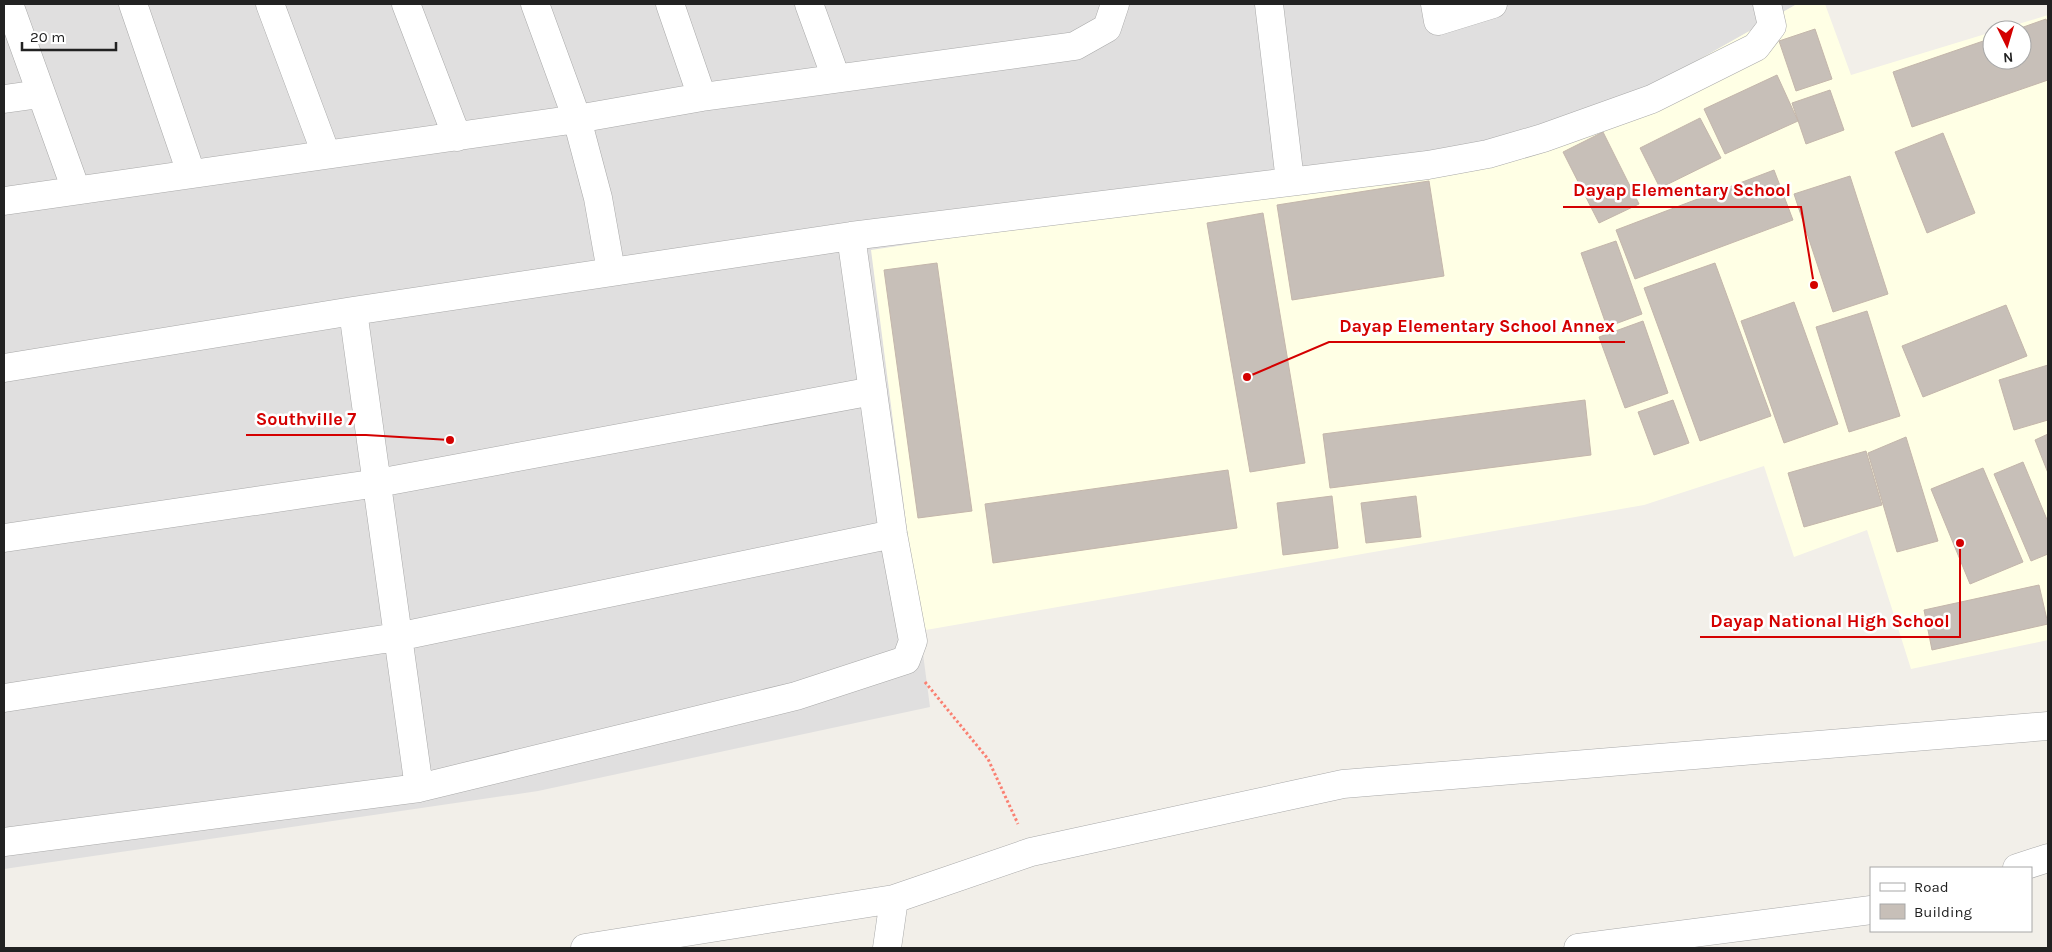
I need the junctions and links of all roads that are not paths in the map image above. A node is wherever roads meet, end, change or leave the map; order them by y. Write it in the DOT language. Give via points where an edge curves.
graph roads {
  1 [pos="9,4"];
  2 [pos="133,4"];
  3 [pos="270,4"];
  4 [pos="406,4"];
  5 [pos="535,4"];
  6 [pos="670,4"];
  7 [pos="809,4"];
  8 [pos="1115,4"];
  9 [pos="1268,4"];
  10 [pos="1436,4"];
  11 [pos="1493,4"];
  12 [pos="1767,4"];
  13 [pos="836,78"];
  14 [pos="40,94"];
  15 [pos="702,97"];
  16 [pos="4,99"];
  17 [pos="577,119"];
  18 [pos="457,137"];
  19 [pos="326,154"];
  20 [pos="191,173"];
  21 [pos="1290,181"];
  22 [pos="76,190"];
  23 [pos="4,200"];
  24 [pos="851,236"];
  25 [pos="611,271"];
  26 [pos="353,311"];
  27 [pos="4,368"];
  28 [pos="873,391"];
  29 [pos="378,483"];
  30 [pos="893,534"];
  31 [pos="4,538"];
  32 [pos="397,637"];
  33 [pos="4,698"];
  34 [pos="2048,726"];
  35 [pos="419,788"];
  36 [pos="4,842"];
  37 [pos="2048,858"];
  38 [pos="2020,867"];
  39 [pos="894,899"];
  40 [pos="1870,910"];
  41 [pos="585,948"];
  42 [pos="887,948"];
  43 [pos="1578,948"];
  1 -- 14 [label="street"];
  2 -- 20 [label="street"];
  3 -- 19 [label="street"];
  4 -- 18 [label="street"];
  5 -- 17 [label="street"];
  6 -- 15 [label="street"];
  7 -- 13 [label="street"];
  8 -- 13 [label="street" via="1107,28 1075,46"];
  9 -- 21 [label="street"];
  10 -- 11 [label="street" via="1438,21"];
  12 -- 21 [label="street" via="1772,26 1756,47 1652,99 1488,154 1428,165"];
  13 -- 15 [label="street"];
  14 -- 16 [label="street"];
  14 -- 22 [label="street"];
  15 -- 17 [label="street"];
  17 -- 18 [label="street"];
  17 -- 25 [label="street" via="598,198"];
  18 -- 19 [label="street"];
  19 -- 20 [label="street"];
  20 -- 22 [label="street"];
  21 -- 24 [label="street"];
  22 -- 23 [label="street"];
  24 -- 25 [label="street"];
  24 -- 28 [label="street"];
  25 -- 26 [label="street"];
  26 -- 27 [label="street"];
  26 -- 29 [label="street"];
  28 -- 29 [label="street"];
  28 -- 30 [label="street"];
  29 -- 31 [label="street"];
  29 -- 32 [label="street"];
  30 -- 32 [label="street"];
  30 -- 35 [label="street" via="914,641 906,660 796,696"];
  32 -- 33 [label="street"];
  32 -- 35 [label="street"];
  34 -- 39 [label="street" via="1343,784 1031,852"];
  35 -- 36 [label="street"];
  37 -- 38 [label="street"];
  39 -- 41 [label="street"];
  39 -- 42 [label="street"];
  40 -- 43 [label="street"];
}
